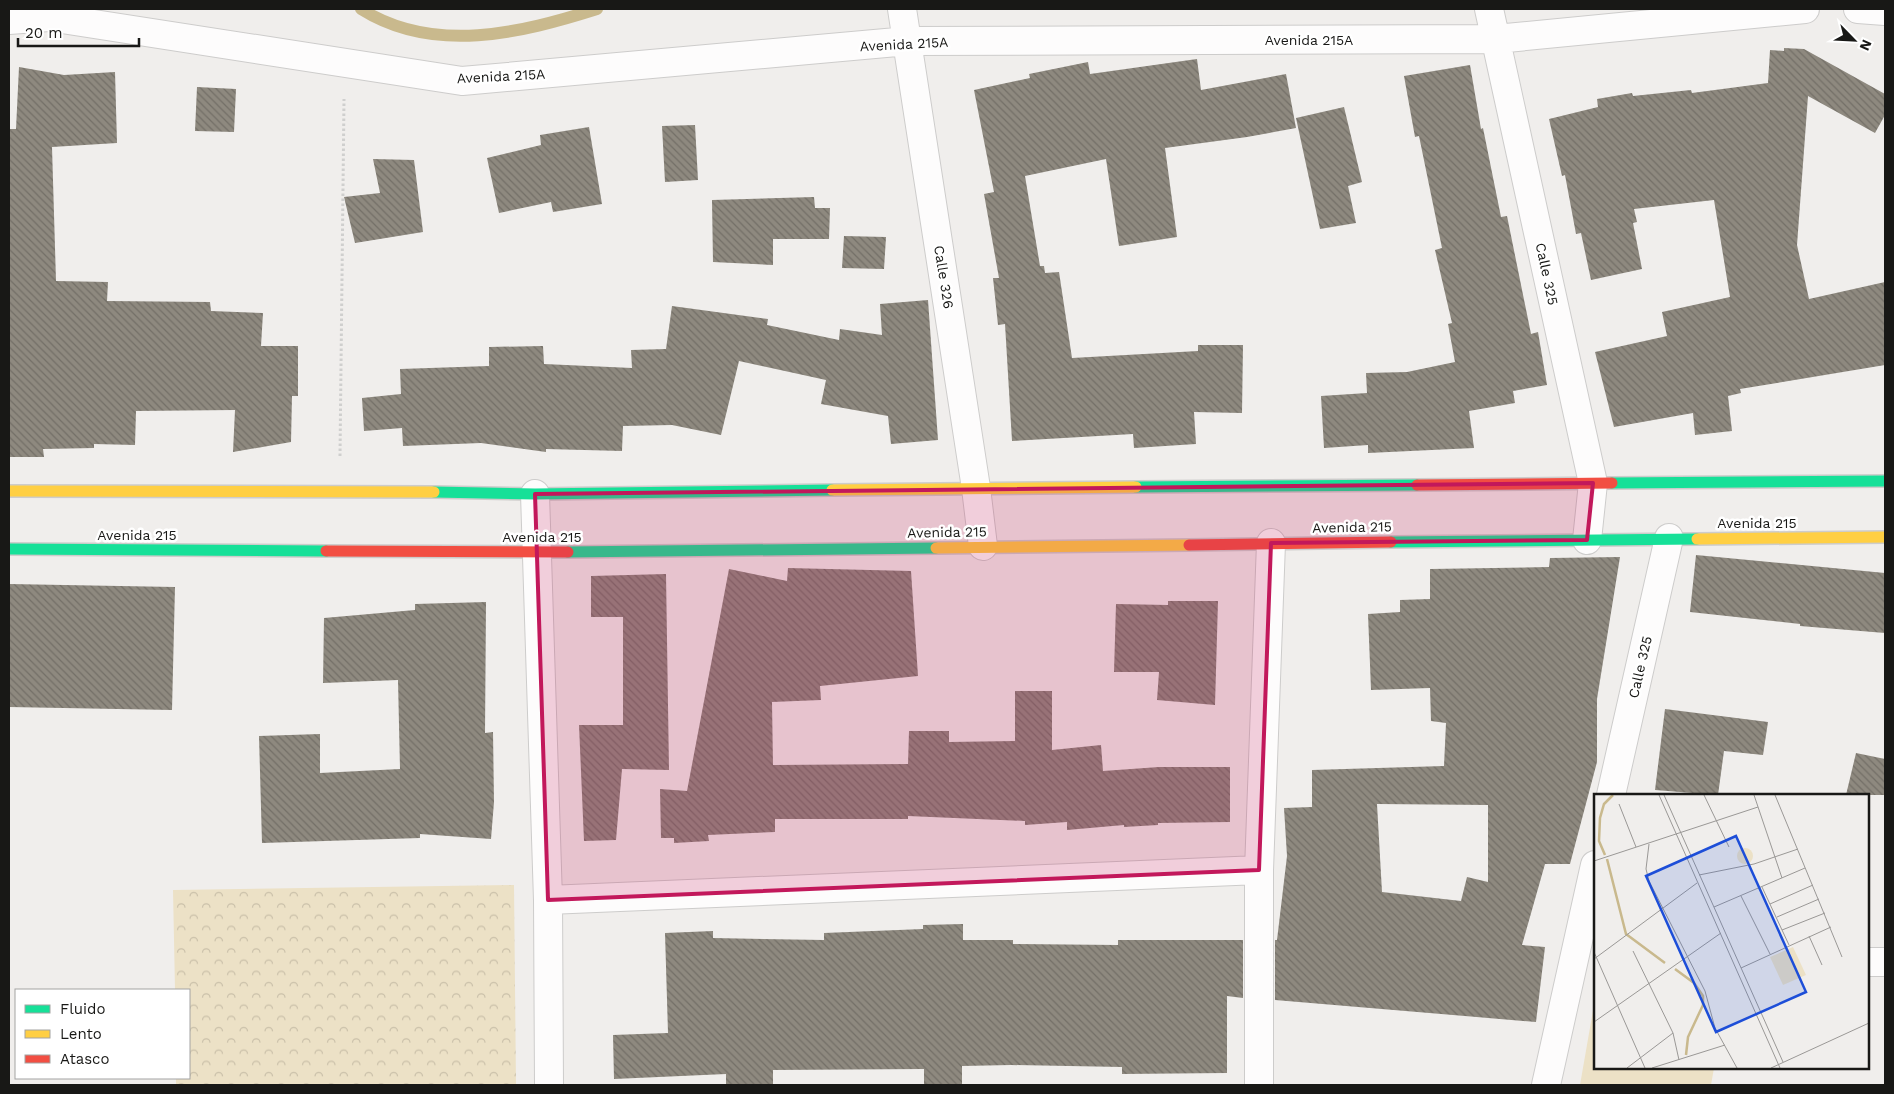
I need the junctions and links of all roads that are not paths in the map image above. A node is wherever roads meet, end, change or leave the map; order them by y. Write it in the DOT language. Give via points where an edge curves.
graph roads {
  1 [pos="902,9"];
  2 [pos="1489,9"];
  3 [pos="1804,9"];
  4 [pos="1858,9"];
  5 [pos="1885,11"];
  6 [pos="9,20"];
  7 [pos="1496,39"];
  8 [pos="908,42"];
  9 [pos="1885,481"];
  10 [pos="1593,483"];
  11 [pos="976,488"];
  12 [pos="9,491"];
  13 [pos="535,494"];
  14 [pos="1885,537"];
  15 [pos="1669,538"];
  16 [pos="1587,540"];
  17 [pos="1271,543"];
  18 [pos="983,546"];
  19 [pos="9,550"];
  20 [pos="537,552"];
  21 [pos="1611,794"];
  22 [pos="1259,870"];
  23 [pos="1594,870"];
  24 [pos="548,900"];
  25 [pos="1869,962"];
  26 [pos="1885,962"];
  27 [pos="550,1085"];
  28 [pos="1259,1085"];
  29 [pos="1546,1085"];
  1 -- 8 [label="street, Calle 326"];
  2 -- 7 [label="street, Calle 325"];
  3 -- 7 [label="street, Avenida 215A"];
  4 -- 5 [label="street"];
  6 -- 8 [label="street, Avenida 215A" via="50,17 462,81"];
  7 -- 8 [label="street, Avenida 215A"];
  7 -- 10 [label="street, Calle 325"];
  8 -- 11 [label="street, Calle 326"];
  9 -- 10 [label="street"];
  10 -- 11 [label="street"];
  10 -- 16 [label="street, Calle 325"];
  11 -- 13 [label="street"];
  11 -- 18 [label="street, Calle 326"];
  12 -- 13 [label="street"];
  13 -- 20 [label="street"];
  14 -- 15 [label="street, Avenida 215"];
  15 -- 16 [label="street, Avenida 215"];
  15 -- 21 [label="street, Calle 325"];
  16 -- 17 [label="street, Avenida 215"];
  17 -- 18 [label="street, Avenida 215"];
  17 -- 22 [label="street"];
  18 -- 20 [label="street, Avenida 215"];
  19 -- 20 [label="street, Avenida 215"];
  20 -- 24 [label="street"];
  22 -- 24 [label="street"];
  22 -- 28 [label="street"];
  23 -- 29 [label="street"];
  24 -- 27 [label="street"];
  25 -- 26 [label="street"];
}
